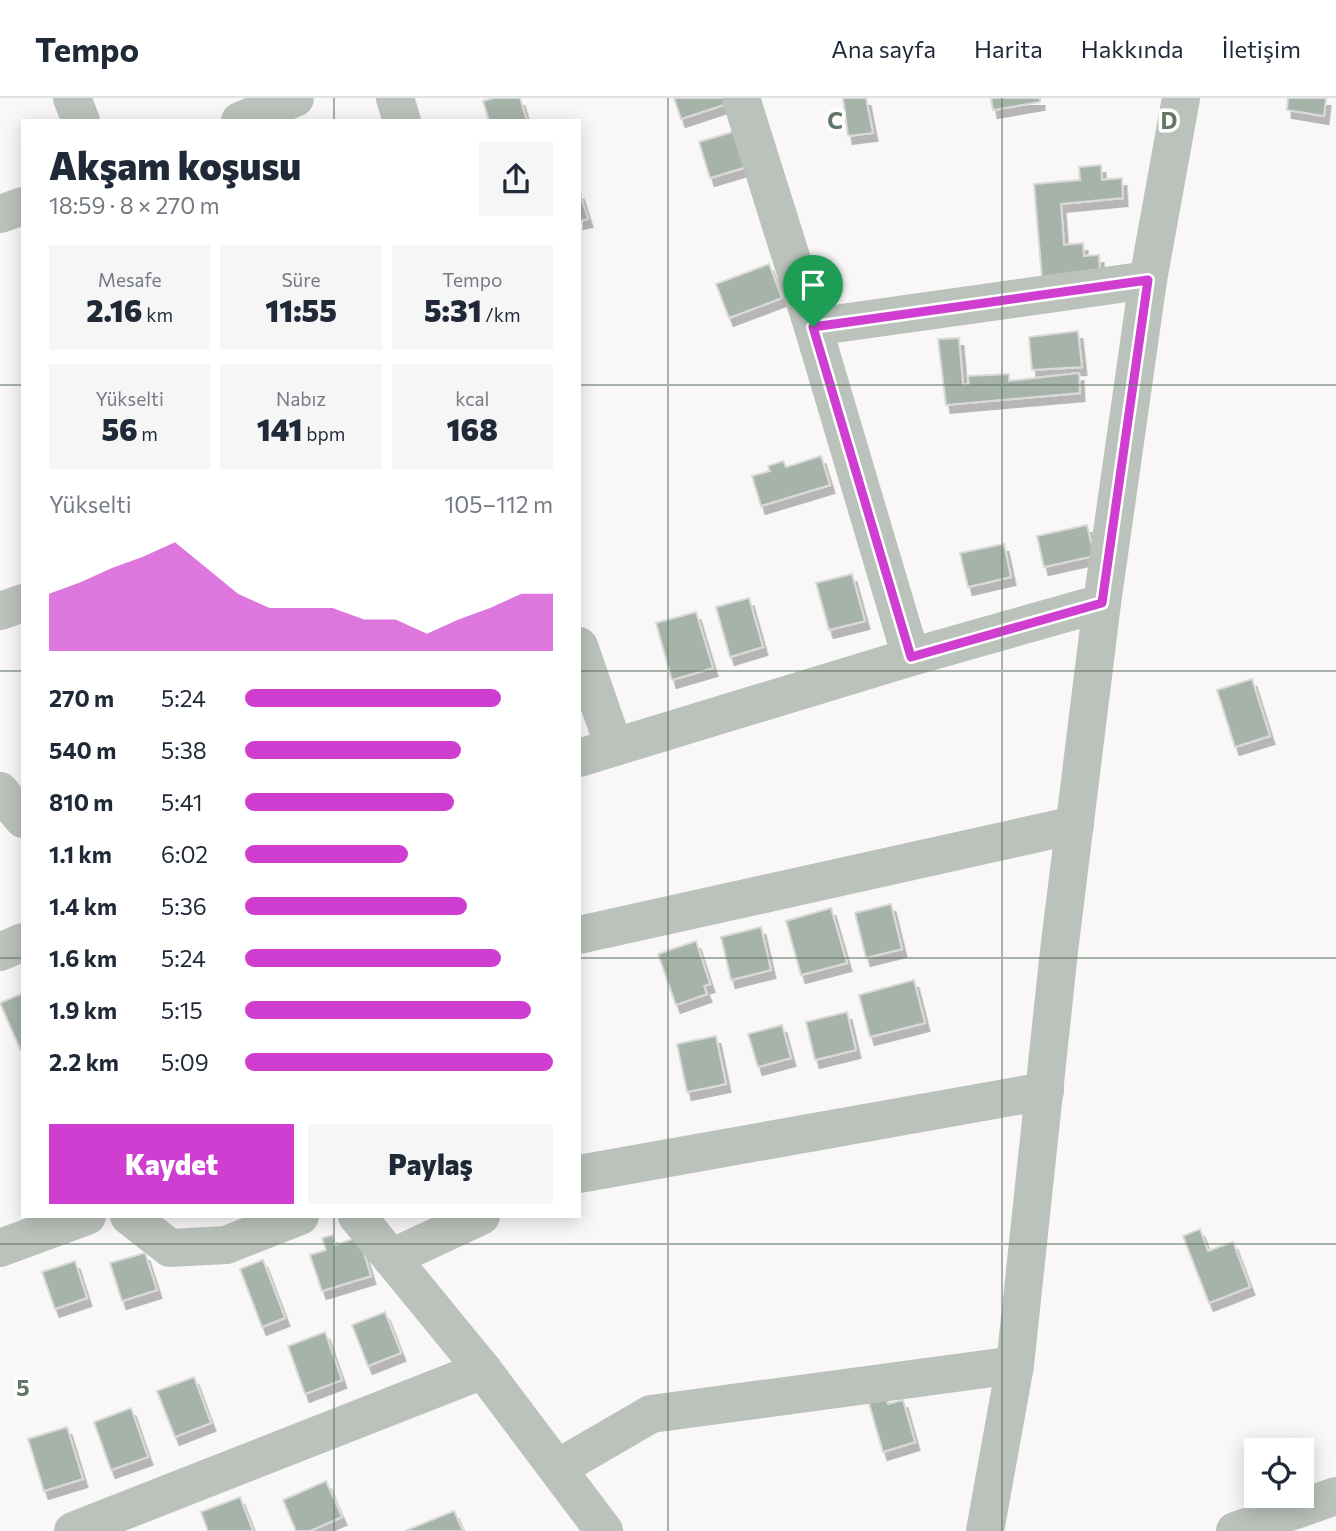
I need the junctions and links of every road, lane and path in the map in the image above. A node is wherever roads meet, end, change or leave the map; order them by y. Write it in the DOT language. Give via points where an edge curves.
graph roads {
  1 [pos="72,98"];
  2 [pos="295,98"];
  3 [pos="394,98"];
  4 [pos="741,98"];
  5 [pos="1181,98"];
  6 [pos="79,119"];
  7 [pos="245,119"];
  8 [pos="401,119"];
  9 [pos="21,207"];
  10 [pos="0,214"];
  11 [pos="1148,280"];
  12 [pos="813,327"];
  13 [pos="1102,603"];
  14 [pos="21,604"];
  15 [pos="0,611"];
  16 [pos="911,657"];
  17 [pos="581,659"];
  18 [pos="596,753"];
  19 [pos="0,792"];
  20 [pos="21,817"];
  21 [pos="1075,825"];
  22 [pos="581,935"];
  23 [pos="21,944"];
  24 [pos="0,952"];
  25 [pos="1045,1091"];
  26 [pos="581,1174"];
  27 [pos="82,1218"];
  28 [pos="132,1218"];
  29 [pos="295,1218"];
  30 [pos="360,1218"];
  31 [pos="477,1218"];
  32 [pos="0,1248"];
  33 [pos="391,1258"];
  34 [pos="1015,1365"];
  35 [pos="483,1370"];
  36 [pos="558,1468"];
  37 [pos="1336,1496"];
  38 [pos="72,1531"];
  39 [pos="604,1531"];
  40 [pos="985,1531"];
  41 [pos="1235,1531"];
  1 -- 6 [label="street"];
  2 -- 7 [label="street"];
  3 -- 8 [label="street"];
  4 -- 12 [label="street"];
  5 -- 11 [label="street"];
  9 -- 10 [label="street"];
  11 -- 12 [label="street"];
  11 -- 13 [label="street"];
  12 -- 16 [label="street"];
  13 -- 16 [label="street"];
  13 -- 21 [label="street"];
  14 -- 15 [label="street"];
  16 -- 18 [label="street"];
  17 -- 18 [label="street"];
  19 -- 20 [label="street"];
  21 -- 22 [label="street"];
  21 -- 25 [label="street"];
  23 -- 24 [label="street"];
  25 -- 26 [label="street"];
  25 -- 34 [label="street"];
  27 -- 32 [label="street"];
  28 -- 29 [label="street" via="170,1248 226,1245"];
  30 -- 33 [label="street"];
  31 -- 33 [label="street"];
  33 -- 35 [label="street"];
  34 -- 36 [label="street" via="651,1414"];
  34 -- 40 [label="street"];
  35 -- 36 [label="street"];
  35 -- 38 [label="street"];
  36 -- 39 [label="street"];
  37 -- 41 [label="street"];
}
